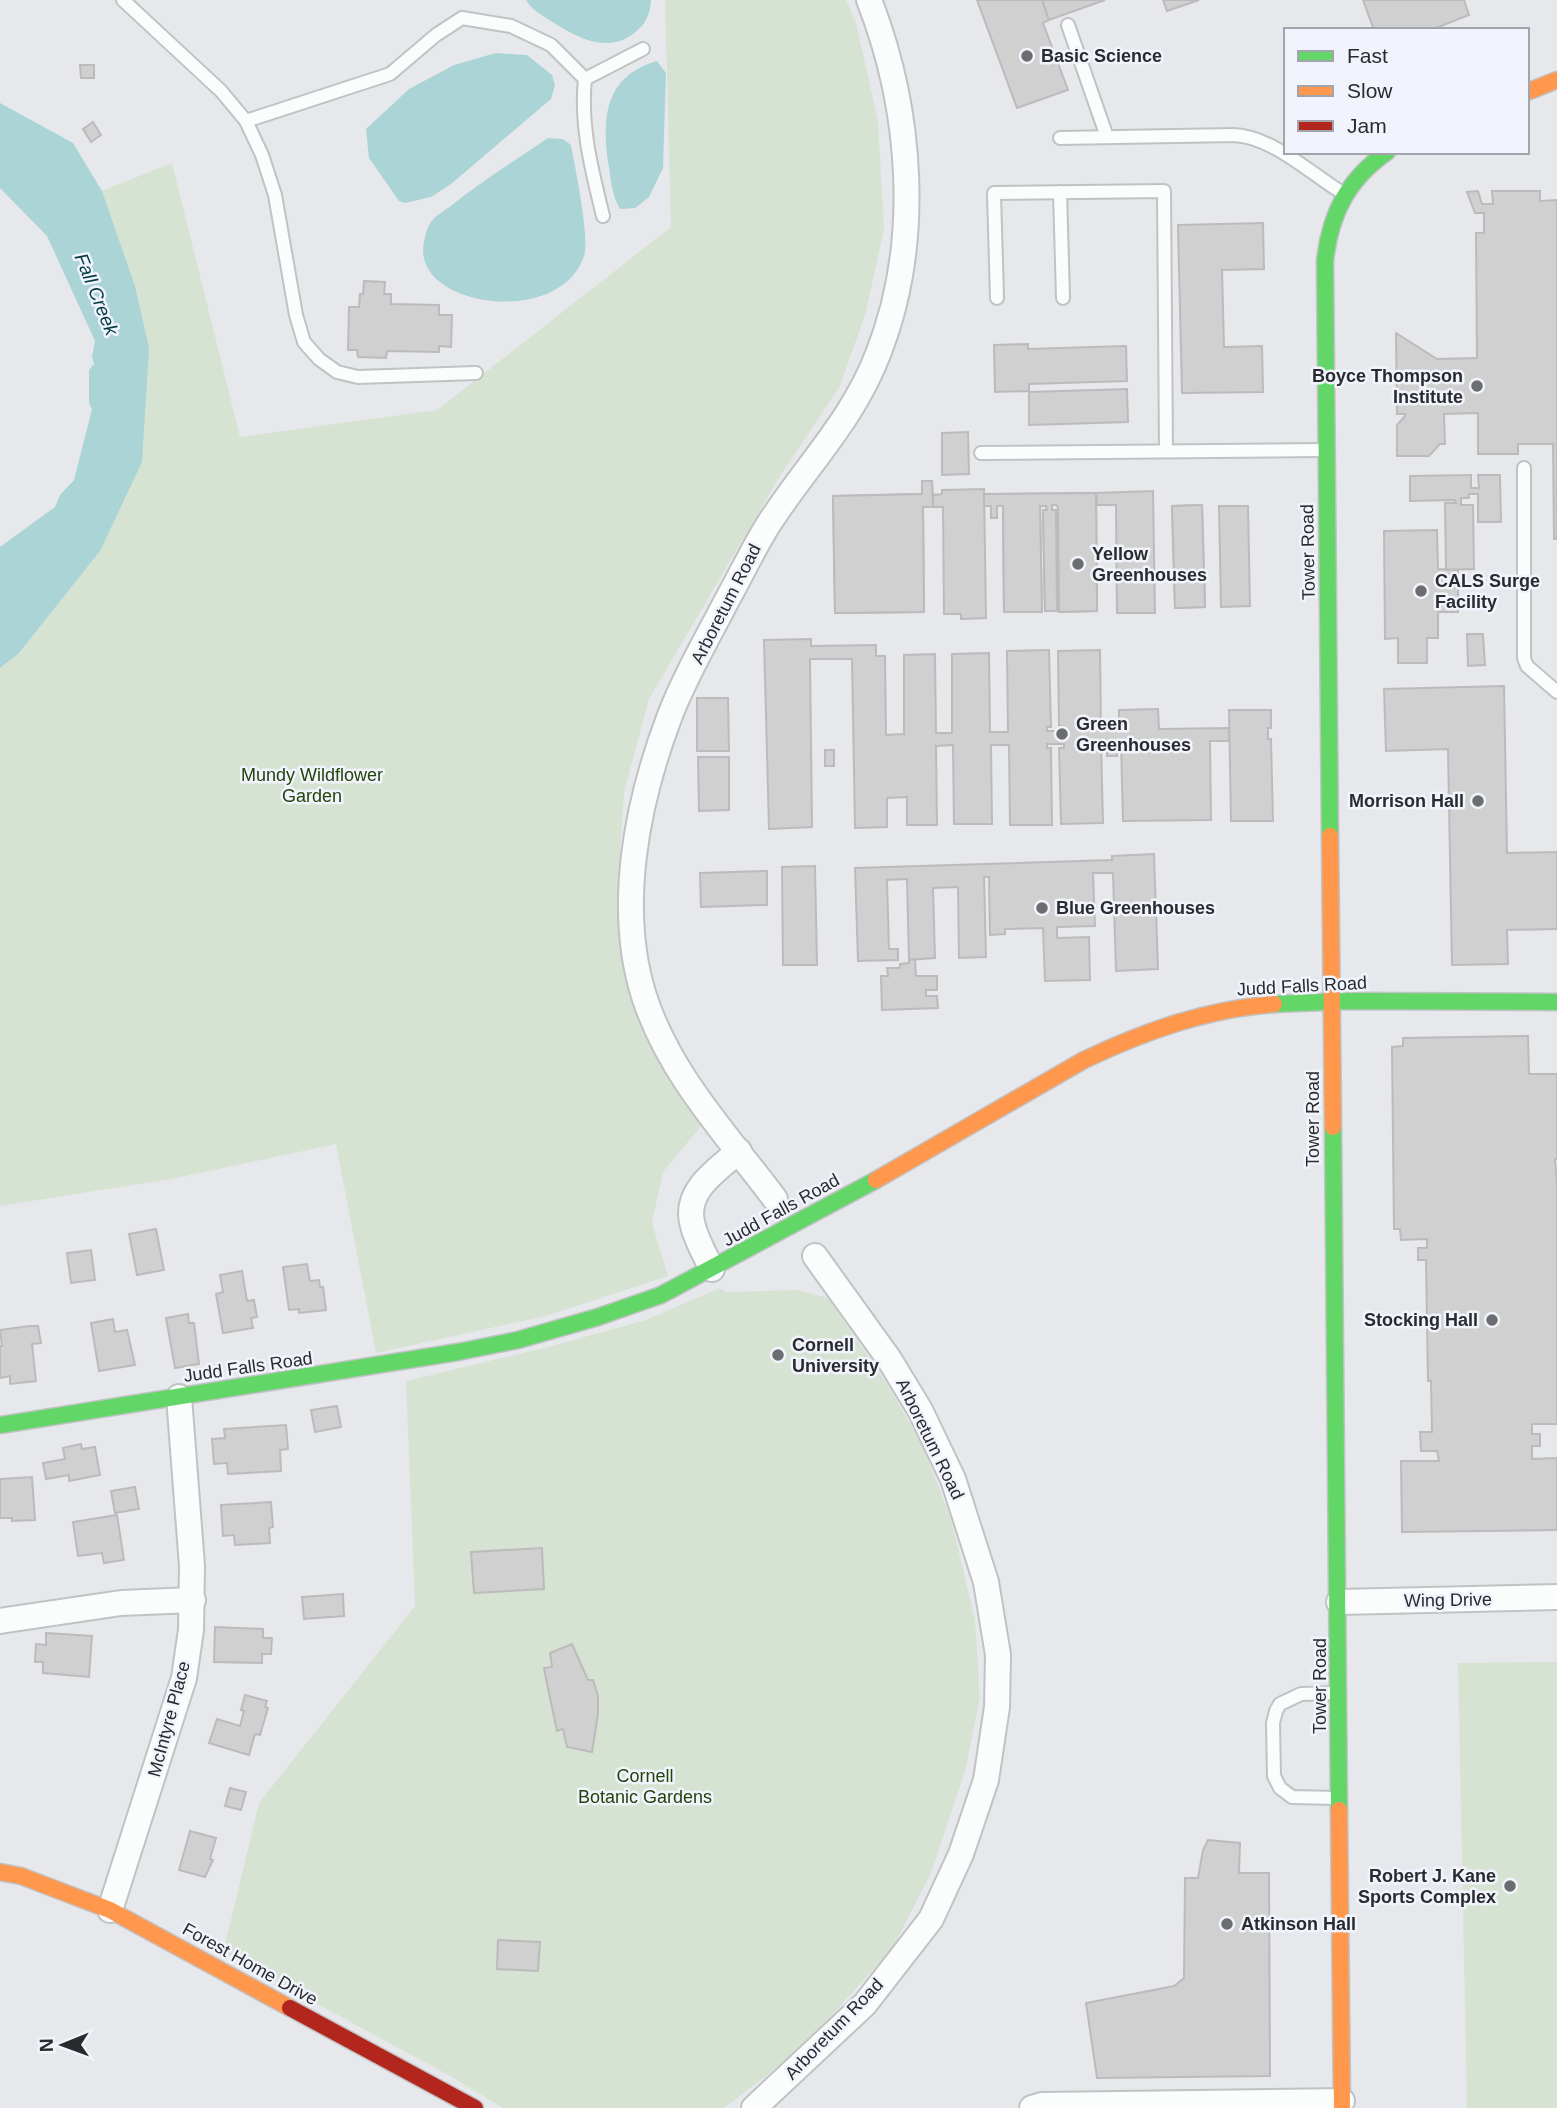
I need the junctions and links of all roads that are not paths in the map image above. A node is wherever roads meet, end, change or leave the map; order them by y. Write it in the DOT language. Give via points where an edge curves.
graph roads {
  1 [pos="123,0"];
  2 [pos="869,0"];
  3 [pos="1068,25"];
  4 [pos="643,48"];
  5 [pos="585,79"];
  6 [pos="1557,80"];
  7 [pos="1529,91"];
  8 [pos="246,121"];
  9 [pos="1107,137"];
  10 [pos="1060,138"];
  11 [pos="1385,154"];
  12 [pos="1060,192"];
  13 [pos="1344,195"];
  14 [pos="603,216"];
  15 [pos="997,298"];
  16 [pos="1063,298"];
  17 [pos="476,373"];
  18 [pos="1326,450"];
  19 [pos="1166,451"];
  20 [pos="981,453"];
  21 [pos="1524,468"];
  22 [pos="1557,692"];
  23 [pos="1331,1001"];
  24 [pos="1557,1002"];
  25 [pos="739,1151"];
  26 [pos="775,1199"];
  27 [pos="815,1256"];
  28 [pos="712,1269"];
  29 [pos="179,1397"];
  30 [pos="0,1425"];
  31 [pos="1557,1597"];
  32 [pos="193,1600"];
  33 [pos="1339,1602"];
  34 [pos="0,1622"];
  35 [pos="1339,1693"];
  36 [pos="1340,1798"];
  37 [pos="0,1872"];
  38 [pos="110,1910"];
  39 [pos="1342,2105"];
  40 [pos="475,2108"];
  41 [pos="754,2108"];
  42 [pos="1032,2108"];
  1 -- 8 [label="lane" via="221,91"];
  2 -- 25 [label="street, Arboretum Road" via="897,91 904,146 905,234 891,315 861,392 765,529 697,656 670,715 639,822 631,934 636,965 668,1054"];
  3 -- 9 [label="lane"];
  4 -- 5 [label="lane"];
  5 -- 8 [label="lane" via="551,45 511,26 462,18 390,75"];
  5 -- 14 [label="lane" via="588,154"];
  6 -- 7 [label="street"];
  8 -- 17 [label="lane" via="275,195 304,342 319,359 337,372 358,377"];
  9 -- 10 [label="lane"];
  9 -- 13 [label="lane" via="1253,137"];
  11 -- 13 [label="street, Tower Road"];
  12 -- 15 [label="lane" via="994,193"];
  12 -- 16 [label="lane"];
  12 -- 19 [label="lane" via="1164,191"];
  13 -- 18 [label="street, Tower Road" via="1332,216 1325,252"];
  18 -- 19 [label="lane"];
  18 -- 23 [label="street, Tower Road"];
  19 -- 20 [label="lane"];
  21 -- 22 [label="lane" via="1524,658"];
  23 -- 24 [label="street, Judd Falls Road"];
  23 -- 28 [label="street, Judd Falls Road" via="1225,1010 1121,1041"];
  23 -- 33 [label="street, Tower Road"];
  25 -- 26 [label="street, Arboretum Road"];
  25 -- 28 [label="street" via="704,1181 691,1208 692,1224"];
  27 -- 41 [label="street, Arboretum Road" via="889,1359 953,1479 986,1582 998,1654 998,1707 986,1780 961,1854 931,1919 865,2004"];
  28 -- 29 [label="street, Judd Falls Road" via="661,1295 518,1340 361,1370"];
  29 -- 30 [label="street, Judd Falls Road"];
  29 -- 32 [label="street, McIntyre Place"];
  31 -- 33 [label="street, Wing Drive"];
  32 -- 34 [label="street" via="121,1603"];
  32 -- 38 [label="street, McIntyre Place" via="184,1678"];
  33 -- 35 [label="street, Tower Road"];
  35 -- 36 [label="street, Tower Road"];
  35 -- 36 [label="lane" via="1293,1696 1280,1704 1273,1723 1274,1776 1280,1788 1292,1797"];
  36 -- 39 [label="street, Tower Road"];
  37 -- 38 [label="street, Forest Home Drive"];
  38 -- 40 [label="street, Forest Home Drive"];
  39 -- 42 [label="street"];
}
